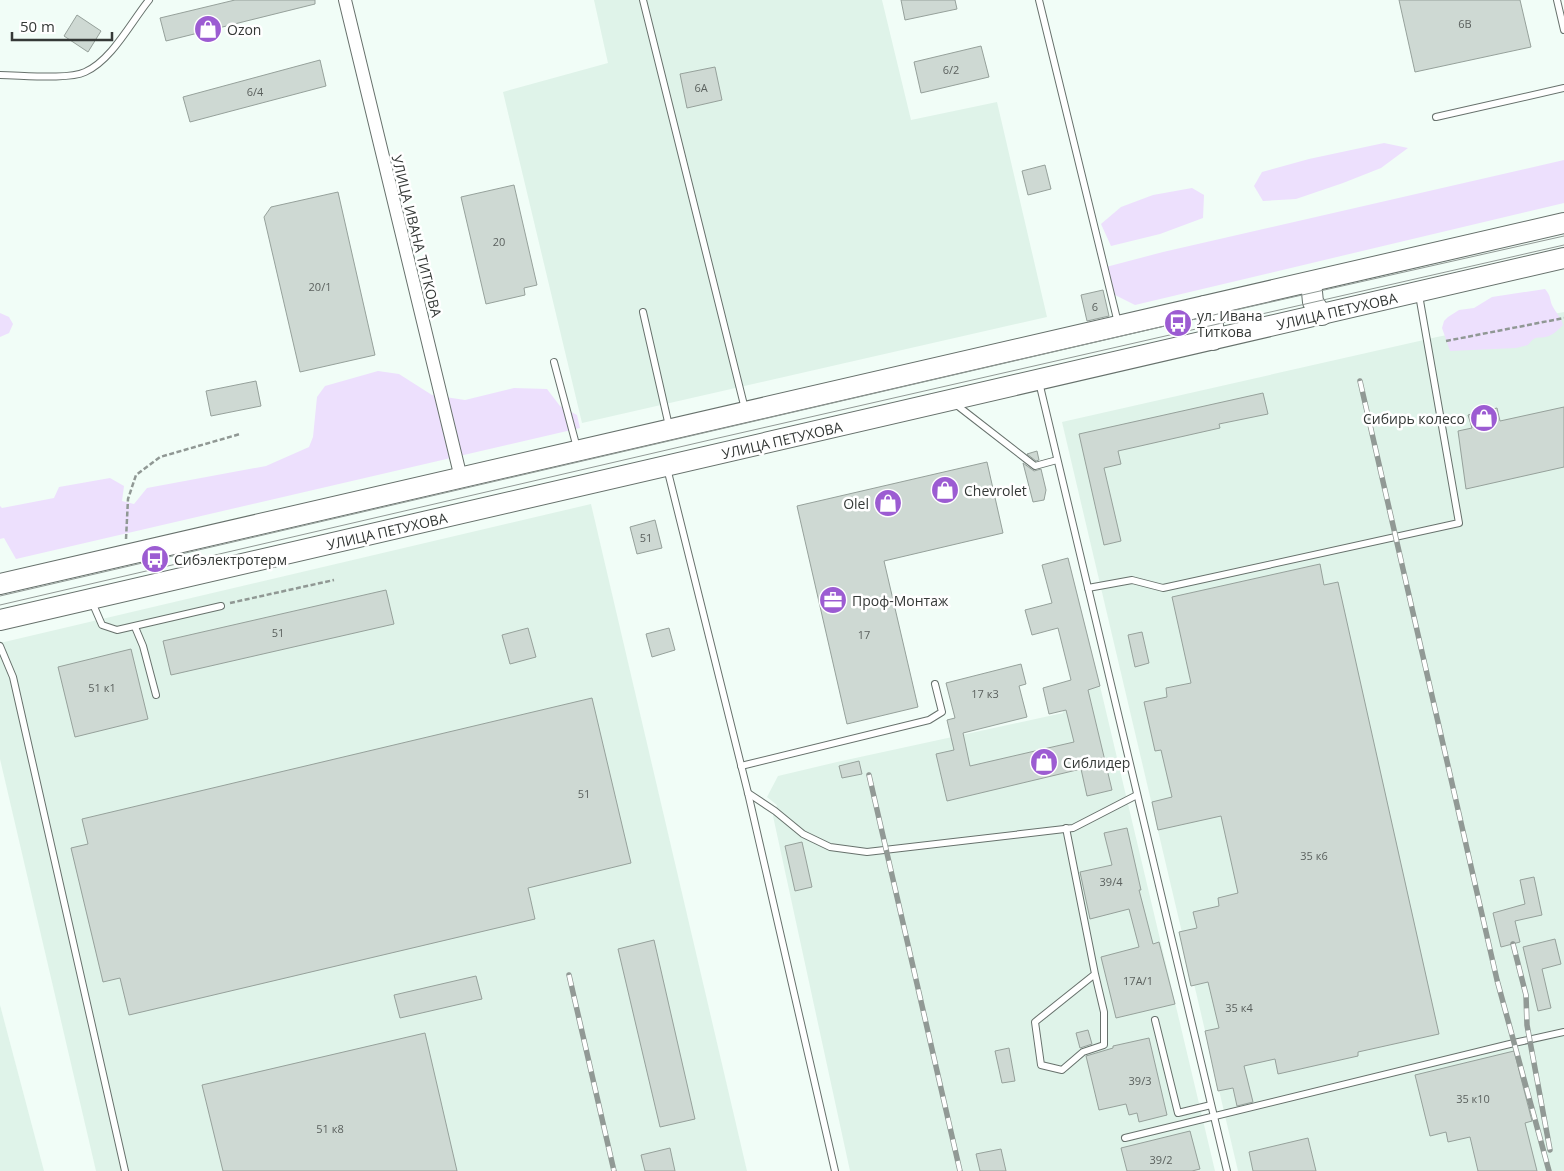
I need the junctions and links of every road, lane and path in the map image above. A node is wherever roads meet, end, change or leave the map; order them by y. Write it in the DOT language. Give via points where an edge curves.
graph roads {
  1 [pos="149,0"];
  2 [pos="345,0"];
  3 [pos="643,0"];
  4 [pos="1039,0"];
  5 [pos="1557,0"];
  6 [pos="1564,30"];
  7 [pos="0,75"];
  8 [pos="1564,88"];
  9 [pos="1436,117"];
  10 [pos="1564,223"];
  11 [pos="1564,258"];
  12 [pos="1311,282"];
  13 [pos="1418,292"];
  14 [pos="1205,306"];
  15 [pos="642,312"];
  16 [pos="1322,315"];
  17 [pos="1564,318"];
  18 [pos="1118,326"];
  19 [pos="1213,340"];
  20 [pos="1446,341"];
  21 [pos="554,362"];
  22 [pos="1038,380"];
  23 [pos="951,401"];
  24 [pos="746,412"];
  25 [pos="670,430"];
  26 [pos="240,434"];
  27 [pos="578,451"];
  28 [pos="1057,460"];
  29 [pos="666,465"];
  30 [pos="461,478"];
  31 [pos="124,556"];
  32 [pos="334,580"];
  33 [pos="0,584"];
  34 [pos="1088,588"];
  35 [pos="90,599"];
  36 [pos="220,606"];
  37 [pos="0,620"];
  38 [pos="135,627"];
  39 [pos="0,646"];
  40 [pos="935,684"];
  41 [pos="156,695"];
  42 [pos="741,766"];
  43 [pos="748,794"];
  44 [pos="1137,795"];
  45 [pos="1066,828"];
  46 [pos="1095,974"];
  47 [pos="1155,1020"];
  48 [pos="1564,1032"];
  49 [pos="1211,1104"];
  50 [pos="1214,1117"];
  51 [pos="1125,1138"];
  52 [pos="124,1171"];
  53 [pos="835,1171"];
  54 [pos="1227,1171"];
  1 -- 7 [label="lane" via="127,33 85,72 64,76"];
  2 -- 30 [label="street, УЛИЦА ИВАНА ТИТКОВА"];
  3 -- 24 [label="lane"];
  4 -- 18 [label="lane"];
  5 -- 6 [label="lane"];
  8 -- 9 [label="lane"];
  10 -- 12 [label="highway"];
  11 -- 13 [label="highway, УЛИЦА ПЕТУХОВА"];
  12 -- 14 [label="highway"];
  12 -- 16 [label="highway" via="1313,302"];
  13 -- 16 [label="highway, УЛИЦА ПЕТУХОВА"];
  13 -- 34 [label="lane" via="1459,523 1162,588 1132,580"];
  14 -- 18 [label="highway"];
  14 -- 19 [label="highway" via="1213,325"];
  15 -- 25 [label="lane"];
  16 -- 19 [label="highway, УЛИЦА ПЕТУХОВА"];
  17 -- 20 [label="path"];
  18 -- 24 [label="highway"];
  19 -- 22 [label="highway, УЛИЦА ПЕТУХОВА"];
  21 -- 27 [label="lane"];
  22 -- 23 [label="highway, УЛИЦА ПЕТУХОВА"];
  22 -- 28 [label="lane"];
  23 -- 28 [label="lane" via="1035,466"];
  23 -- 29 [label="highway, УЛИЦА ПЕТУХОВА"];
  24 -- 25 [label="highway"];
  25 -- 27 [label="highway"];
  26 -- 31 [label="path" via="160,456 136,475 128,499"];
  27 -- 30 [label="highway"];
  28 -- 34 [label="lane"];
  29 -- 35 [label="highway, УЛИЦА ПЕТУХОВА"];
  29 -- 42 [label="lane"];
  30 -- 31 [label="highway"];
  31 -- 33 [label="highway"];
  32 -- 36 [label="path"];
  34 -- 44 [label="lane"];
  35 -- 37 [label="highway, УЛИЦА ПЕТУХОВА"];
  35 -- 38 [label="lane" via="102,624 116,630"];
  36 -- 38 [label="lane"];
  38 -- 41 [label="lane"];
  39 -- 52 [label="lane" via="13,677"];
  40 -- 42 [label="lane" via="942,712 929,720"];
  42 -- 43 [label="lane"];
  43 -- 45 [label="lane" via="803,834 830,847 868,852"];
  43 -- 53 [label="lane"];
  44 -- 45 [label="lane" via="1073,828"];
  44 -- 49 [label="lane"];
  45 -- 46 [label="lane"];
  46 -- 46 [label="lane" via="1104,1012 1104,1045 1083,1052 1062,1070 1041,1065 1034,1022"];
  47 -- 49 [label="lane" via="1178,1113"];
  48 -- 50 [label="lane"];
  49 -- 50 [label="lane"];
  50 -- 51 [label="lane"];
  50 -- 54 [label="lane"];
}
